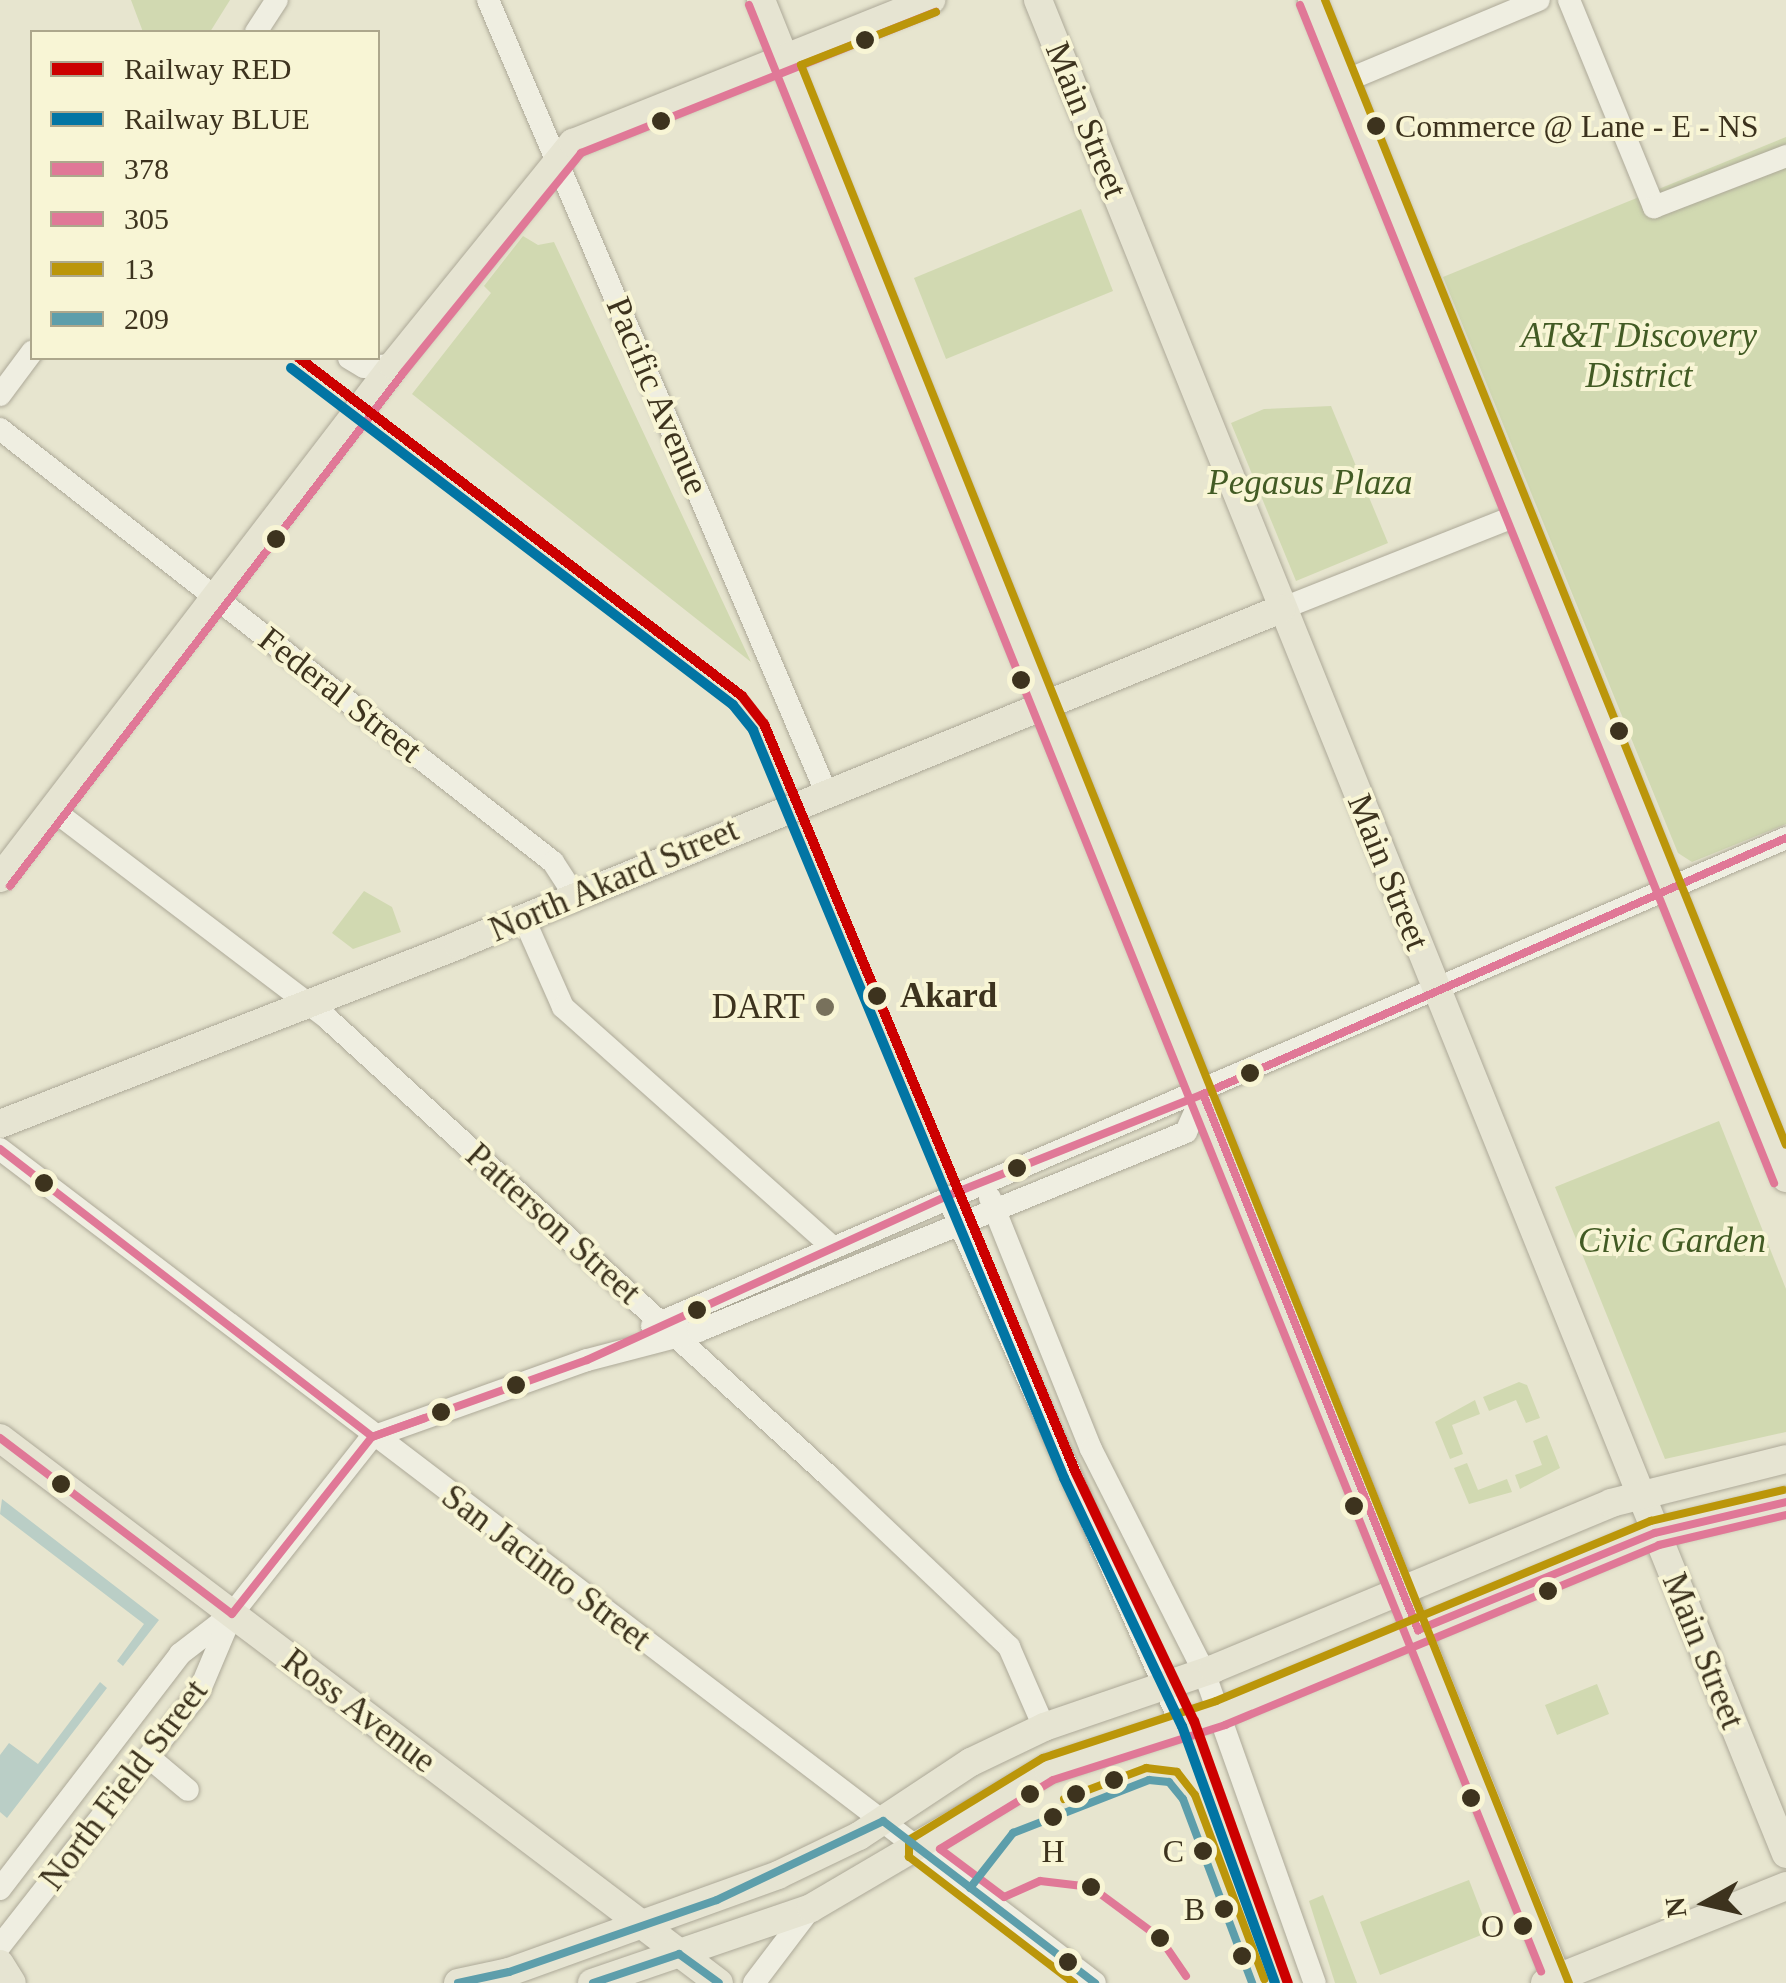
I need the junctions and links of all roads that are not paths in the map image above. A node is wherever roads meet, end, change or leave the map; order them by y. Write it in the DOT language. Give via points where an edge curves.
graph roads {
  1 [pos="277,0"];
  2 [pos="488,0"];
  3 [pos="761,0"];
  4 [pos="931,0"];
  5 [pos="1038,0"];
  6 [pos="1312,0"];
  7 [pos="1539,0"];
  8 [pos="1570,0"];
  9 [pos="257,30"];
  10 [pos="785,58"];
  11 [pos="1345,81"];
  12 [pos="1786,156"];
  13 [pos="556,162"];
  14 [pos="30,355"];
  15 [pos="352,360"];
  16 [pos="393,365"];
  17 [pos="0,395"];
  18 [pos="0,429"];
  19 [pos="1518,515"];
  20 [pos="216,599"];
  21 [pos="1281,609"];
  22 [pos="1044,705"];
  23 [pos="826,792"];
  24 [pos="54,810"];
  25 [pos="1786,838"];
  26 [pos="0,878"];
  27 [pos="1671,888"];
  28 [pos="576,896"];
  29 [pos="524,919"];
  30 [pos="1436,991"];
  31 [pos="309,1004"];
  32 [pos="1203,1094"];
  33 [pos="0,1124"];
  34 [pos="0,1149"];
  35 [pos="1786,1178"];
  36 [pos="983,1181"];
  37 [pos="948,1196"];
  38 [pos="994,1209"];
  39 [pos="958,1223"];
  40 [pos="832,1247"];
  41 [pos="660,1322"];
  42 [pos="678,1338"];
  43 [pos="587,1360"];
  44 [pos="372,1437"];
  45 [pos="0,1438"];
  46 [pos="1786,1459"];
  47 [pos="1638,1492"];
  48 [pos="1786,1502"];
  49 [pos="1655,1533"];
  50 [pos="1402,1591"];
  51 [pos="232,1614"];
  52 [pos="1418,1630"];
  53 [pos="1204,1672"];
  54 [pos="1166,1684"];
  55 [pos="1220,1712"];
  56 [pos="1044,1726"];
  57 [pos="1182,1726"];
  58 [pos="151,1759"];
  59 [pos="188,1790"];
  60 [pos="883,1821"];
  61 [pos="918,1848"];
  62 [pos="29,1853"];
  63 [pos="1786,1854"];
  64 [pos="1786,1886"];
  65 [pos="0,1889"];
  66 [pos="812,1908"];
  67 [pos="642,1926"];
  68 [pos="0,1935"];
  69 [pos="0,1946"];
  70 [pos="678,1954"];
  71 [pos="0,1964"];
  72 [pos="1554,1982"];
  73 [pos="12,1983"];
  74 [pos="458,1983"];
  75 [pos="592,1983"];
  76 [pos="719,1983"];
  77 [pos="754,1983"];
  78 [pos="1095,1983"];
  79 [pos="1315,1983"];
  1 -- 9 [label="street"];
  2 -- 13 [label="street, Pacific Avenue"];
  3 -- 10 [label="main road"];
  4 -- 10 [label="main road"];
  5 -- 21 [label="main road, Main Street"];
  6 -- 11 [label="main road"];
  7 -- 11 [label="street"];
  8 -- 12 [label="street" via="1654,207"];
  10 -- 13 [label="main road" via="573,142"];
  10 -- 22 [label="main road"];
  11 -- 19 [label="main road"];
  13 -- 16 [label="main road"];
  13 -- 23 [label="street, Pacific Avenue"];
  14 -- 17 [label="street"];
  15 -- 16 [label="street" via="364,367"];
  16 -- 20 [label="main road"];
  18 -- 20 [label="street, Federal Street"];
  19 -- 21 [label="street"];
  19 -- 27 [label="main road"];
  20 -- 24 [label="main road"];
  20 -- 28 [label="street, Federal Street" via="553,862"];
  21 -- 22 [label="main road, North Akard Street"];
  21 -- 30 [label="main road, Main Street"];
  22 -- 23 [label="main road, North Akard Street"];
  22 -- 32 [label="main road"];
  23 -- 28 [label="main road, North Akard Street"];
  24 -- 26 [label="main road"];
  24 -- 31 [label="street, Patterson Street"];
  25 -- 27 [label="street"];
  27 -- 30 [label="street"];
  27 -- 35 [label="main road"];
  28 -- 29 [label="main road, North Akard Street"];
  29 -- 31 [label="main road, North Akard Street"];
  29 -- 40 [label="street" via="563,1007"];
  30 -- 32 [label="street"];
  30 -- 47 [label="main road, Main Street"];
  31 -- 33 [label="main road, North Akard Street"];
  31 -- 41 [label="street, Patterson Street"];
  32 -- 36 [label="street" via="1174,1100"];
  32 -- 38 [label="street" via="1186,1132"];
  32 -- 50 [label="main road"];
  34 -- 44 [label="street, San Jacinto Street"];
  36 -- 37 [label="street"];
  36 -- 38 [label="street"];
  37 -- 39 [label="street"];
  37 -- 40 [label="street"];
  38 -- 39 [label="street"];
  38 -- 53 [label="street" via="1091,1449"];
  39 -- 42 [label="street"];
  39 -- 54 [label="street" via="1084,1518"];
  40 -- 41 [label="street"];
  41 -- 42 [label="street, Patterson Street"];
  41 -- 43 [label="street"];
  42 -- 43 [label="street"];
  42 -- 56 [label="street, Patterson Street" via="1009,1647"];
  43 -- 44 [label="street"];
  44 -- 51 [label="street, North Field Street"];
  44 -- 60 [label="street, San Jacinto Street"];
  45 -- 51 [label="main road, Ross Avenue"];
  46 -- 47 [label="main road"];
  47 -- 49 [label="main road, Main Street"];
  47 -- 50 [label="main road"];
  48 -- 49 [label="main road"];
  49 -- 52 [label="main road"];
  49 -- 63 [label="main road, Main Street"];
  50 -- 52 [label="main road"];
  50 -- 53 [label="main road"];
  51 -- 58 [label="street, North Field Street" via="198,1692"];
  51 -- 62 [label="street, North Field Street" via="180,1654"];
  51 -- 67 [label="main road, Ross Avenue"];
  52 -- 55 [label="main road"];
  52 -- 72 [label="main road"];
  53 -- 54 [label="main road"];
  53 -- 55 [label="street"];
  54 -- 56 [label="main road"];
  54 -- 57 [label="street"];
  55 -- 57 [label="main road"];
  55 -- 79 [label="street"];
  56 -- 60 [label="main road" via="971,1762"];
  57 -- 61 [label="main road" via="1048,1769"];
  58 -- 59 [label="street"];
  58 -- 69 [label="street, North Field Street"];
  60 -- 61 [label="street, San Jacinto Street"];
  60 -- 67 [label="main road" via="778,1875"];
  61 -- 66 [label="main road"];
  61 -- 78 [label="street, San Jacinto Street"];
  62 -- 65 [label="street, North Field Street"];
  62 -- 68 [label="street" via="36,1882"];
  64 -- 72 [label="main road"];
  66 -- 70 [label="main road"];
  66 -- 77 [label="street"];
  67 -- 70 [label="main road, Ross Avenue"];
  67 -- 74 [label="main road"];
  70 -- 75 [label="main road"];
  70 -- 76 [label="main road, Ross Avenue"];
  71 -- 73 [label="main road"];
}
